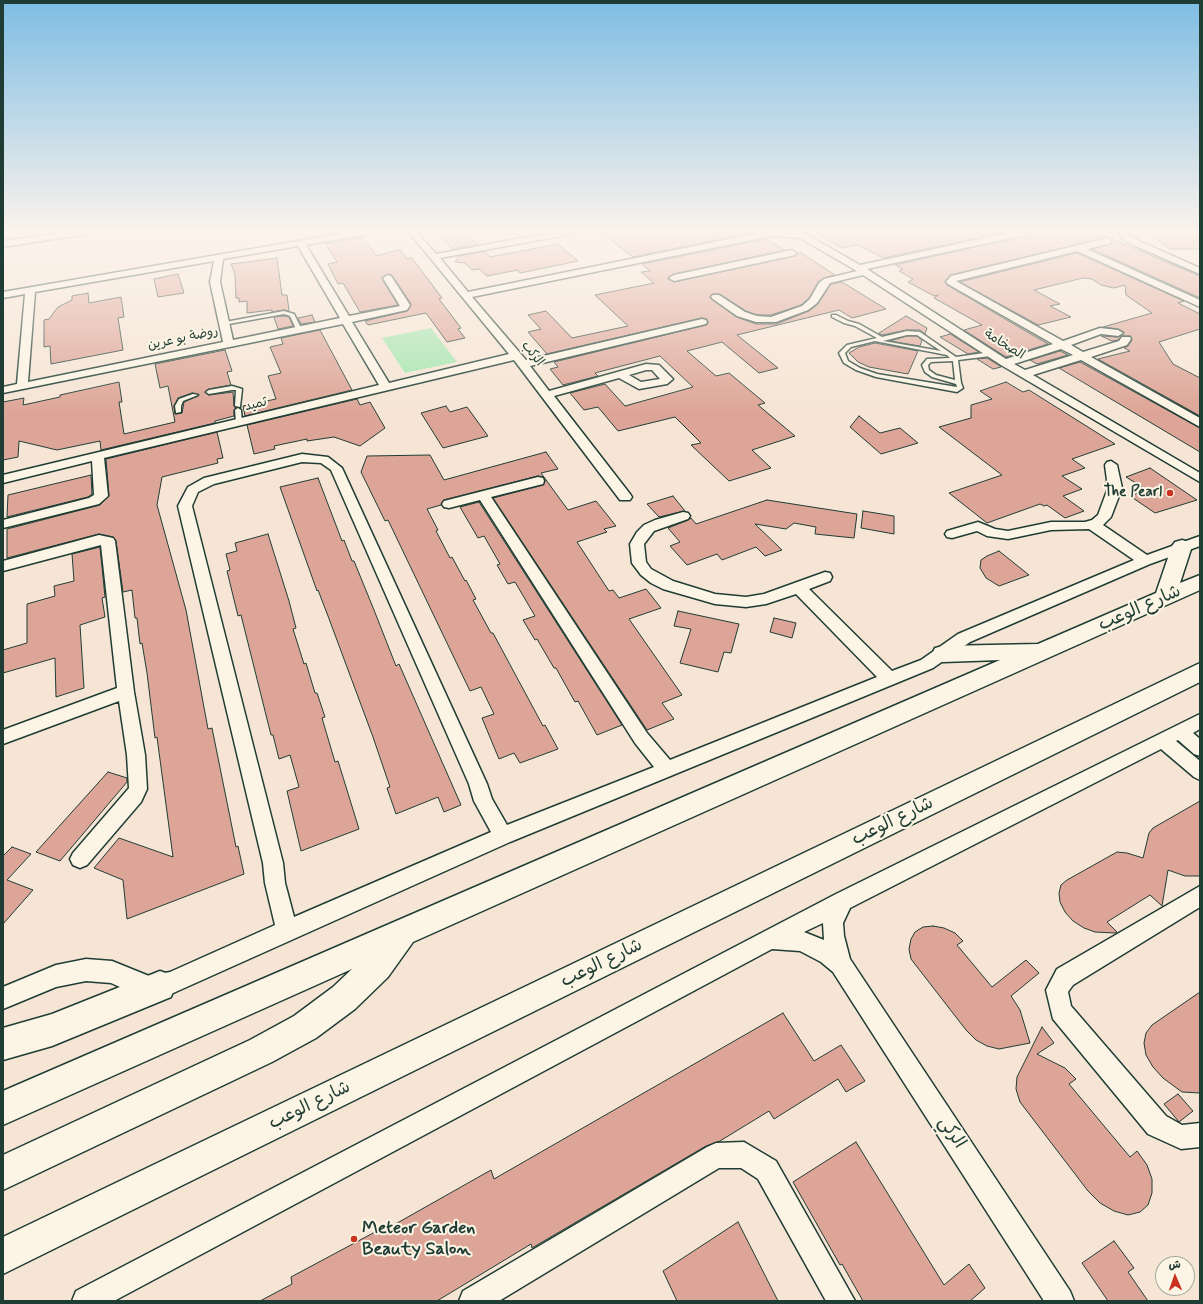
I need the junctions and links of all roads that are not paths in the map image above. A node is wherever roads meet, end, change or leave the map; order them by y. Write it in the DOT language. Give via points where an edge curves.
graph roads {
  1 [pos="20,292"];
  2 [pos="30,292"];
  3 [pos="217,292"];
  4 [pos="329,292"];
  5 [pos="396,292"];
  6 [pos="463,292"];
  7 [pos="484,292"];
  8 [pos="819,292"];
  9 [pos="895,292"];
  10 [pos="968,292"];
  11 [pos="1174,292"];
  12 [pos="3,295"];
  13 [pos="466,295"];
  14 [pos="716,297"];
  15 [pos="1200,304"];
  16 [pos="834,316"];
  17 [pos="346,321"];
  18 [pos="702,322"];
  19 [pos="223,323"];
  20 [pos="299,330"];
  21 [pos="883,339"];
  22 [pos="874,341"];
  23 [pos="228,344"];
  24 [pos="1062,345"];
  25 [pos="951,354"];
  26 [pos="991,354"];
  27 [pos="1081,356"];
  28 [pos="955,359"];
  29 [pos="519,360"];
  30 [pos="1005,363"];
  31 [pos="620,374"];
  32 [pos="1024,374"];
  33 [pos="958,384"];
  34 [pos="22,387"];
  35 [pos="386,388"];
  36 [pos="3,390"];
  37 [pos="209,392"];
  38 [pos="546,394"];
  39 [pos="195,395"];
  40 [pos="178,412"];
  41 [pos="239,423"];
  42 [pos="1200,423"];
  43 [pos="98,457"];
  44 [pos="1111,465"];
  45 [pos="1200,478"];
  46 [pos="3,479"];
  47 [pos="538,482"];
  48 [pos="483,496"];
  49 [pos="626,497"];
  50 [pos="449,504"];
  51 [pos="683,516"];
  52 [pos="3,524"];
  53 [pos="1092,525"];
  54 [pos="952,534"];
  55 [pos="1191,544"];
  56 [pos="1145,561"];
  57 [pos="3,566"];
  58 [pos="825,577"];
  59 [pos="1200,582"];
  60 [pos="798,587"];
  61 [pos="1165,598"];
  62 [pos="1046,650"];
  63 [pos="943,654"];
  64 [pos="1200,672"];
  65 [pos="889,679"];
  66 [pos="126,692"];
  67 [pos="1200,722"];
  68 [pos="1171,736"];
  69 [pos="3,738"];
  70 [pos="1200,749"];
  71 [pos="667,770"];
  72 [pos="1200,772"];
  73 [pos="503,836"];
  74 [pos="80,859"];
  75 [pos="1200,896"];
  76 [pos="843,901"];
  77 [pos="287,930"];
  78 [pos="404,931"];
  79 [pos="771,939"];
  80 [pos="841,964"];
  81 [pos="160,986"];
  82 [pos="3,998"];
  83 [pos="3,1044"];
  84 [pos="3,1108"];
  85 [pos="1200,1135"];
  86 [pos="3,1173"];
  87 [pos="3,1256"];
  88 [pos="481,1299"];
  89 [pos="86,1301"];
  90 [pos="841,1301"];
  91 [pos="1060,1301"];
  1 -- 12 [label="street"];
  2 -- 34 [label="street"];
  3 -- 19 [label="street"];
  4 -- 17 [label="street"];
  5 -- 17 [label="street, روضة بو عرين" via="405,307"];
  6 -- 13 [label="street, الركب"];
  7 -- 13 [label="street, الصخامة"];
  8 -- 14 [label="street" via="814,301 805,308 772,320 756,319 741,314"];
  9 -- 26 [label="street, الصخامة"];
  10 -- 24 [label="street"];
  11 -- 15 [label="street"];
  13 -- 29 [label="street, الركب"];
  16 -- 21 [label="lane"];
  17 -- 20 [label="street, روضة بو عرين"];
  17 -- 35 [label="street"];
  18 -- 29 [label="street, ثميد"];
  19 -- 20 [label="lane" via="284,312 292,315"];
  19 -- 23 [label="street"];
  20 -- 23 [label="street, روضة بو عرين"];
  21 -- 22 [label="lane"];
  21 -- 25 [label="lane" via="918,333"];
  22 -- 25 [label="lane"];
  22 -- 33 [label="lane" via="849,346 842,353 846,362 876,375 951,390 960,388"];
  23 -- 34 [label="street, روضة بو عرين"];
  24 -- 27 [label="street"];
  24 -- 27 [label="street" via="1100,331 1122,336 1123,343"];
  24 -- 30 [label="street"];
  25 -- 28 [label="lane"];
  26 -- 28 [label="lane"];
  26 -- 30 [label="street, الصخامة"];
  27 -- 32 [label="street"];
  27 -- 42 [label="street"];
  28 -- 33 [label="lane"];
  28 -- 33 [label="lane" via="934,359 925,365 927,371 934,376"];
  29 -- 35 [label="street, ثميد"];
  29 -- 38 [label="street, الركب"];
  30 -- 32 [label="street, الصخامة"];
  31 -- 38 [label="street"];
  32 -- 45 [label="street, الصخامة"];
  34 -- 36 [label="street, روضة بو عرين"];
  35 -- 41 [label="street, ثميد"];
  37 -- 41 [label="lane" via="239,389"];
  38 -- 49 [label="street, الركب"];
  39 -- 40 [label="lane" via="181,400"];
  41 -- 43 [label="street, ثميد"];
  43 -- 46 [label="street, ثميد"];
  43 -- 52 [label="street" via="101,496 94,501"];
  44 -- 53 [label="street" via="1115,488 1104,517"];
  47 -- 48 [label="street"];
  48 -- 50 [label="street"];
  48 -- 71 [label="street" via="641,738"];
  51 -- 60 [label="street" via="649,528 638,544 639,562 646,572 656,579 715,599 735,602 766,599"];
  53 -- 54 [label="street" via="1051,526 1008,535 992,533 978,526"];
  53 -- 56 [label="street"];
  55 -- 56 [label="street"];
  55 -- 61 [label="main road"];
  56 -- 63 [label="street" via="964,638"];
  57 -- 66 [label="street" via="99,540 108,541"];
  58 -- 60 [label="street"];
  59 -- 61 [label="main road, شارع الوعب"];
  60 -- 65 [label="street"];
  61 -- 62 [label="main road, شارع الوعب"];
  62 -- 63 [label="main road"];
  62 -- 78 [label="main road, شارع الوعب"];
  63 -- 65 [label="street" via="927,664"];
  64 -- 87 [label="main road, شارع الوعب"];
  65 -- 71 [label="street"];
  66 -- 69 [label="street"];
  66 -- 74 [label="street" via="136,755 138,789"];
  67 -- 68 [label="street"];
  68 -- 70 [label="street"];
  68 -- 72 [label="street"];
  68 -- 76 [label="street"];
  71 -- 73 [label="street"];
  73 -- 77 [label="street"];
  73 -- 77 [label="street" via="483,801 478,784 336,468 324,460 302,458 209,481 193,490 185,506 273,863 275,883"];
  75 -- 85 [label="street" via="1066,977 1057,990 1062,1011 1157,1125 1182,1137"];
  76 -- 79 [label="street"];
  76 -- 80 [label="street, الركي" via="833,923 833,936"];
  77 -- 81 [label="street" via="182,979"];
  78 -- 84 [label="main road, شارع الوعب"];
  78 -- 86 [label="main road" via="377,966 344,998 305,1028"];
  79 -- 80 [label="street, الركي" via="800,941 829,954"];
  79 -- 89 [label="street"];
  80 -- 91 [label="street, الركي"];
  81 -- 82 [label="street" via="140,985 112,972 86,970 56,976"];
  81 -- 83 [label="main road" via="52,1030"];
  88 -- 90 [label="street" via="716,1156 744,1154 767,1170"];
}
